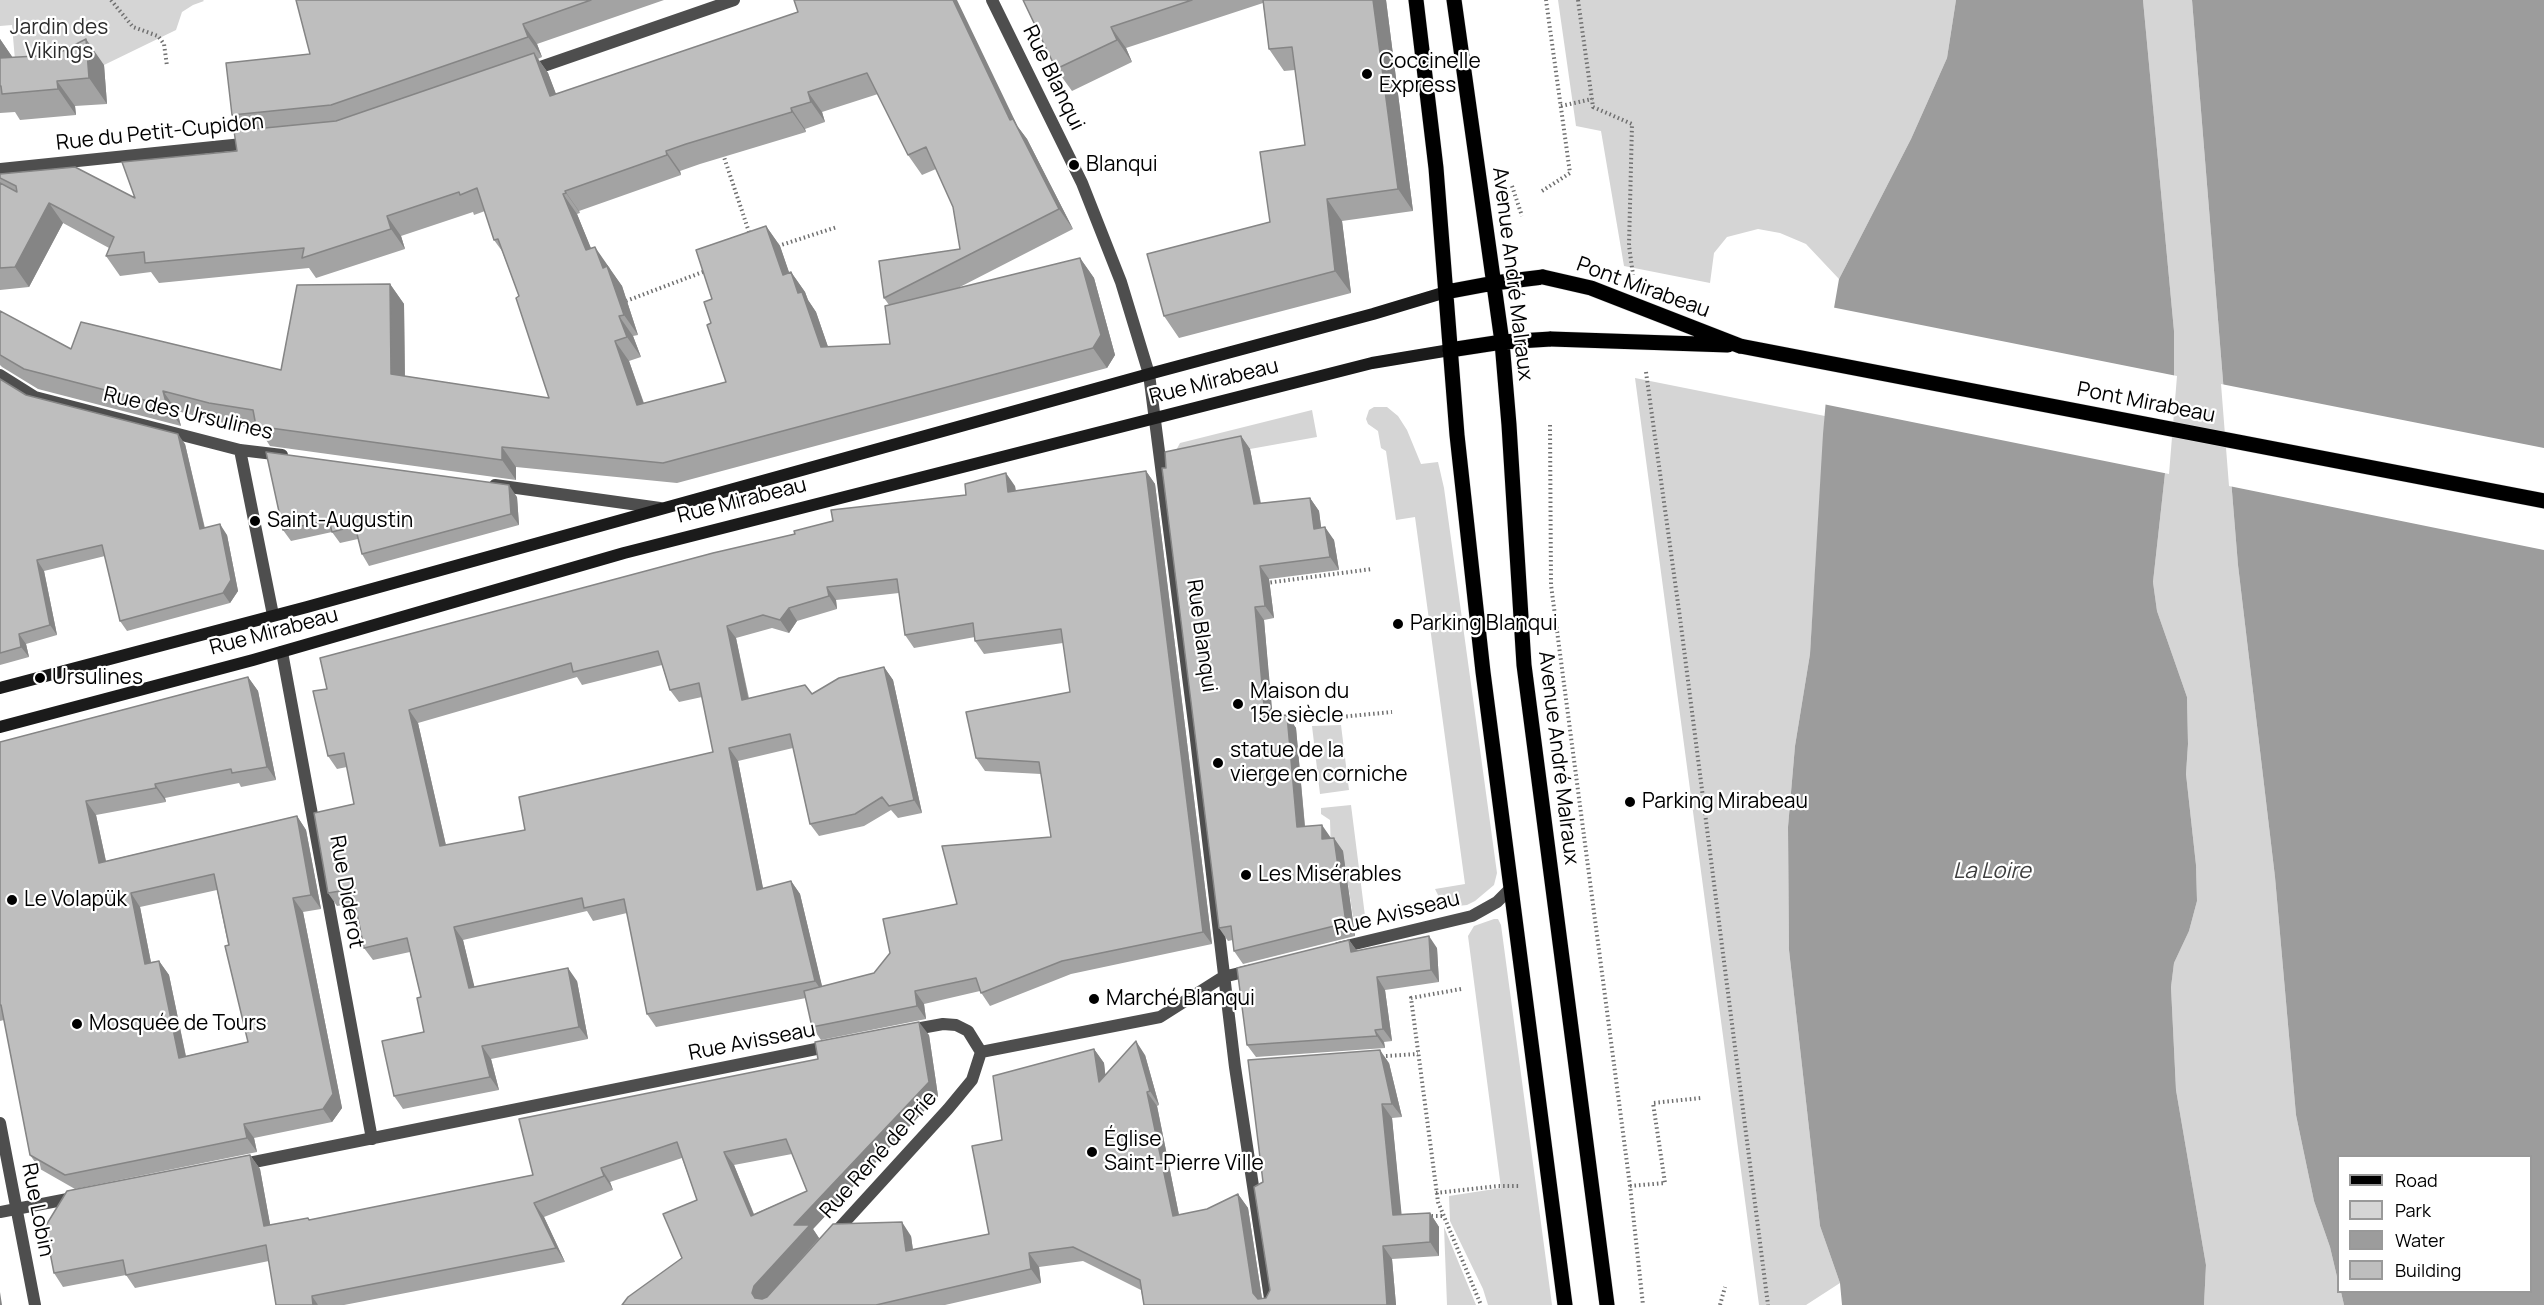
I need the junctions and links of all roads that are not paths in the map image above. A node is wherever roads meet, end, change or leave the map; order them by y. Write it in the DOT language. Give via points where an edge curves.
graph roads {
  1 [pos="734,0"];
  2 [pos="992,0"];
  3 [pos="1416,0"];
  4 [pos="1454,0"];
  5 [pos="513,76"];
  6 [pos="267,141"];
  7 [pos="0,169"];
  8 [pos="1494,283"];
  9 [pos="1446,292"];
  10 [pos="1502,342"];
  11 [pos="1740,346"];
  12 [pos="1450,350"];
  13 [pos="1149,374"];
  14 [pos="0,375"];
  15 [pos="1155,418"];
  16 [pos="240,450"];
  17 [pos="291,456"];
  18 [pos="486,483"];
  19 [pos="2544,501"];
  20 [pos="660,508"];
  21 [pos="273,615"];
  22 [pos="282,652"];
  23 [pos="0,688"];
  24 [pos="0,727"];
  25 [pos="1512,886"];
  26 [pos="1322,952"];
  27 [pos="1267,966"];
  28 [pos="1223,977"];
  29 [pos="903,1032"];
  30 [pos="844,1044"];
  31 [pos="981,1052"];
  32 [pos="0,1123"];
  33 [pos="372,1138"];
  34 [pos="226,1167"];
  35 [pos="86,1195"];
  36 [pos="16,1209"];
  37 [pos="0,1212"];
  38 [pos="820,1248"];
  39 [pos="35,1305"];
  40 [pos="1271,1305"];
  41 [pos="1565,1305"];
  42 [pos="1607,1305"];
  1 -- 5 [label="street"];
  2 -- 13 [label="street, Rue Blanqui" via="1083,183 1121,282"];
  3 -- 9 [label="main road"];
  4 -- 8 [label="main road, Avenue André Malraux"];
  6 -- 7 [label="street, Rue du Petit-Cupidon"];
  8 -- 9 [label="main road, Rue Mirabeau"];
  8 -- 10 [label="main road, Avenue André Malraux"];
  8 -- 11 [label="main road, Pont Mirabeau, bridge" via="1543,277 1591,288"];
  9 -- 12 [label="main road"];
  9 -- 13 [label="main road, Rue Mirabeau"];
  10 -- 11 [label="main road, Pont Mirabeau, bridge" via="1551,339"];
  10 -- 12 [label="main road, Rue Mirabeau"];
  10 -- 42 [label="main road, Avenue André Malraux" via="1524,665"];
  11 -- 19 [label="main road, Pont Mirabeau"];
  12 -- 15 [label="main road, Rue Mirabeau" via="1372,363"];
  12 -- 25 [label="main road" via="1483,672"];
  13 -- 15 [label="street, Rue Blanqui"];
  13 -- 20 [label="main road, Rue Mirabeau"];
  14 -- 16 [label="street, Rue des Ursulines" via="35,397"];
  15 -- 22 [label="main road, Rue Mirabeau" via="624,553"];
  15 -- 28 [label="street, Rue Blanqui"];
  16 -- 17 [label="street, Rue des Ursulines"];
  16 -- 21 [label="street"];
  18 -- 20 [label="street"];
  20 -- 21 [label="main road, Rue Mirabeau"];
  21 -- 23 [label="main road, Rue Mirabeau"];
  22 -- 24 [label="main road, Rue Mirabeau"];
  22 -- 33 [label="street, Rue Diderot"];
  25 -- 26 [label="street, Rue Avisseau" via="1497,902 1472,916"];
  25 -- 41 [label="main road"];
  27 -- 28 [label="street"];
  28 -- 31 [label="street" via="1160,1017"];
  28 -- 40 [label="street, Rue Blanqui" via="1240,1067"];
  29 -- 31 [label="street" via="956,1025 968,1031"];
  30 -- 33 [label="street, Rue Avisseau"];
  31 -- 38 [label="street, Rue René de Prie" via="972,1080"];
  32 -- 36 [label="street, Rue Lobin"];
  33 -- 34 [label="street, Rue Avisseau"];
  35 -- 36 [label="street"];
  36 -- 37 [label="street"];
  36 -- 39 [label="street, Rue Lobin"];
}
